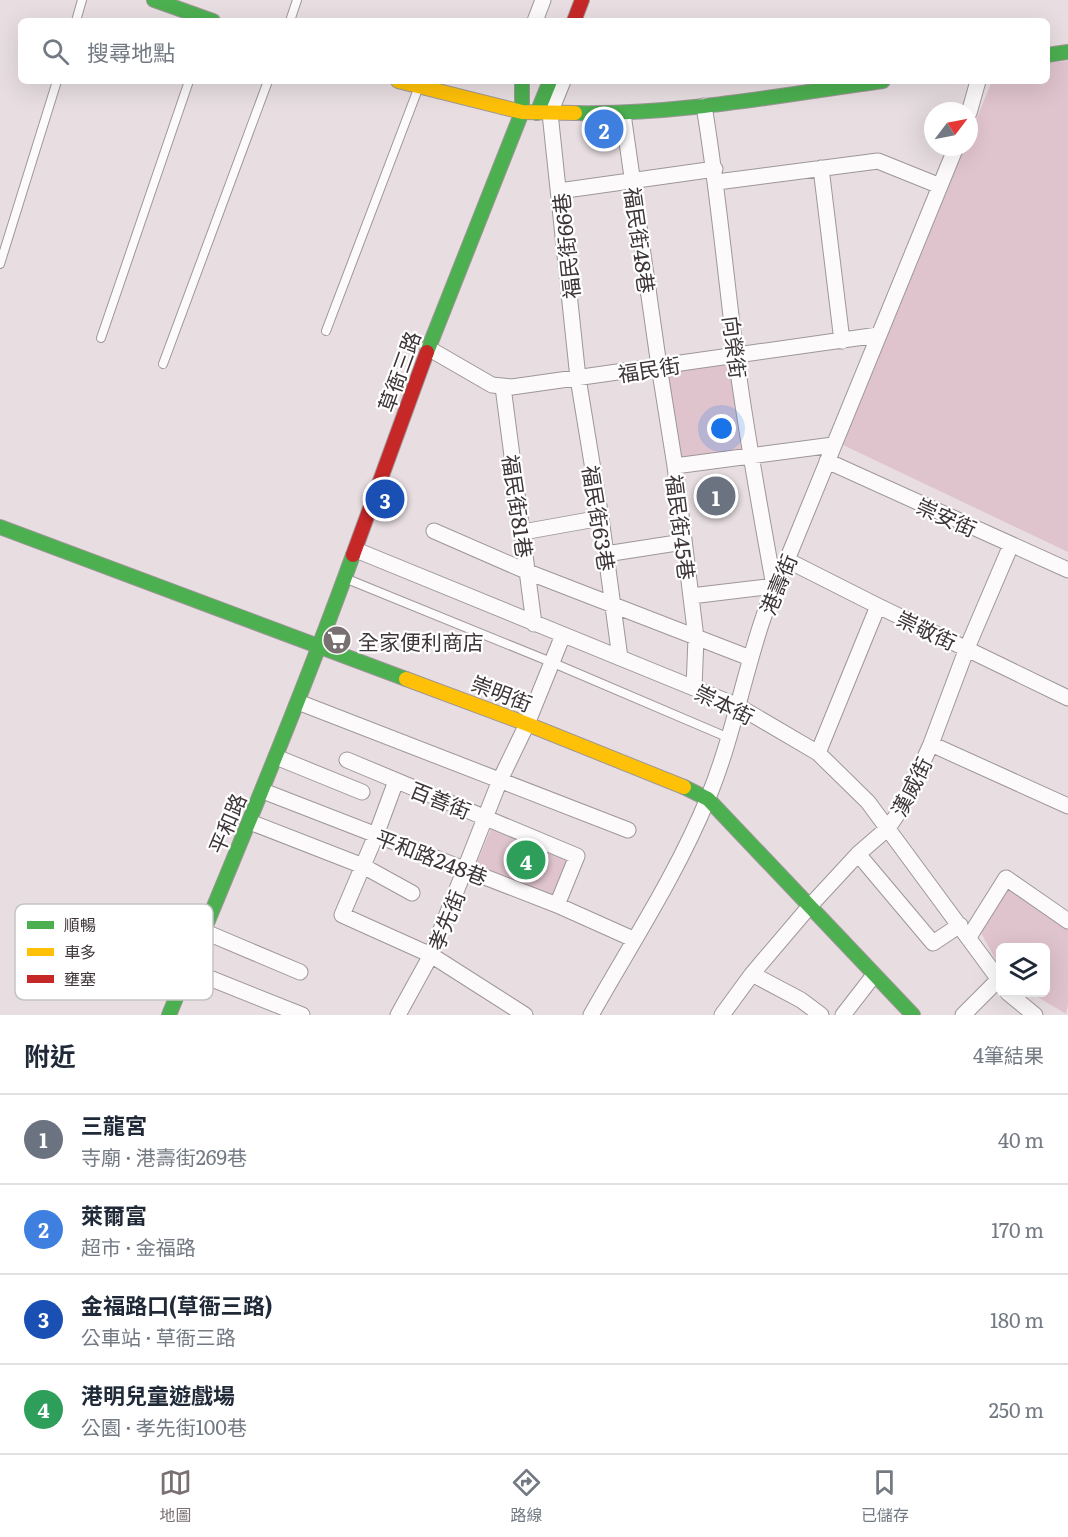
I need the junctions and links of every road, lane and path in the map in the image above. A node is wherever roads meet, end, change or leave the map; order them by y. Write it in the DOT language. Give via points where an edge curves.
graph roads {
  1 [pos="82,0"];
  2 [pos="154,0"];
  3 [pos="297,0"];
  4 [pos="543,0"];
  5 [pos="582,0"];
  6 [pos="596,0"];
  7 [pos="77,18"];
  8 [pos="203,18"];
  9 [pos="291,18"];
  10 [pos="536,18"];
  11 [pos="575,18"];
  12 [pos="589,18"];
  13 [pos="1068,52"];
  14 [pos="1050,55"];
  15 [pos="56,84"];
  16 [pos="188,84"];
  17 [pos="267,84"];
  18 [pos="407,84"];
  19 [pos="522,84"];
  20 [pos="533,84"];
  21 [pos="549,84"];
  22 [pos="561,84"];
  23 [pos="862,84"];
  24 [pos="977,84"];
  25 [pos="419,88"];
  26 [pos="972,102"];
  27 [pos="704,106"];
  28 [pos="522,112"];
  29 [pos="544,113"];
  30 [pos="624,114"];
  31 [pos="952,156"];
  32 [pos="822,168"];
  33 [pos="716,175"];
  34 [pos="633,179"];
  35 [pos="940,186"];
  36 [pos="559,191"];
  37 [pos="0,264"];
  38 [pos="326,331"];
  39 [pos="879,335"];
  40 [pos="101,338"];
  41 [pos="842,341"];
  42 [pos="429,348"];
  43 [pos="736,355"];
  44 [pos="163,364"];
  45 [pos="658,366"];
  46 [pos="578,378"];
  47 [pos="503,387"];
  48 [pos="833,445"];
  49 [pos="751,457"];
  50 [pos="827,461"];
  51 [pos="675,466"];
  52 [pos="601,518"];
  53 [pos="0,527"];
  54 [pos="434,531"];
  55 [pos="523,532"];
  56 [pos="683,542"];
  57 [pos="1011,545"];
  58 [pos="356,550"];
  59 [pos="606,554"];
  60 [pos="787,560"];
  61 [pos="1068,570"];
  62 [pos="528,572"];
  63 [pos="346,579"];
  64 [pos="774,586"];
  65 [pos="691,596"];
  66 [pos="613,605"];
  67 [pos="878,606"];
  68 [pos="534,624"];
  69 [pos="562,635"];
  70 [pos="696,638"];
  71 [pos="320,646"];
  72 [pos="967,648"];
  73 [pos="620,658"];
  74 [pos="750,658"];
  75 [pos="551,662"];
  76 [pos="694,688"];
  77 [pos="1068,698"];
  78 [pos="298,702"];
  79 [pos="738,706"];
  80 [pos="527,724"];
  81 [pos="730,738"];
  82 [pos="931,744"];
  83 [pos="818,753"];
  84 [pos="276,757"];
  85 [pos="347,760"];
  86 [pos="500,780"];
  87 [pos="396,781"];
  88 [pos="262,791"];
  89 [pos="362,792"];
  90 [pos="708,799"];
  91 [pos="1068,806"];
  92 [pos="486,817"];
  93 [pos="250,822"];
  94 [pos="888,828"];
  95 [pos="628,830"];
  96 [pos="376,835"];
  97 [pos="858,854"];
  98 [pos="363,866"];
  99 [pos="465,868"];
  100 [pos="412,893"];
  101 [pos="557,905"];
  102 [pos="809,907"];
  103 [pos="213,908"];
  104 [pos="1068,921"];
  105 [pos="964,931"];
  106 [pos="213,935"];
  107 [pos="633,939"];
  108 [pos="431,955"];
  109 [pos="300,972"];
  110 [pos="752,974"];
  111 [pos="874,975"];
  112 [pos="996,975"];
  113 [pos="213,979"];
  114 [pos="996,984"];
  115 [pos="1013,997"];
  116 [pos="175,1000"];
  117 [pos="169,1015"];
  118 [pos="302,1015"];
  119 [pos="398,1015"];
  120 [pos="525,1015"];
  121 [pos="591,1015"];
  122 [pos="722,1015"];
  123 [pos="821,1015"];
  124 [pos="843,1015"];
  125 [pos="913,1015"];
  126 [pos="963,1015"];
  127 [pos="1035,1015"];
  1 -- 7 [label="lane"];
  2 -- 8 [label="main road"];
  3 -- 9 [label="lane"];
  4 -- 10 [label="street"];
  5 -- 11 [label="main road"];
  6 -- 12 [label="street"];
  13 -- 14 [label="main road"];
  15 -- 37 [label="lane"];
  16 -- 40 [label="lane"];
  17 -- 44 [label="lane"];
  18 -- 25 [label="main road"];
  19 -- 28 [label="main road"];
  20 -- 28 [label="main road, 草衙三路"];
  21 -- 29 [label="main road"];
  22 -- 29 [label="street"];
  23 -- 27 [label="main road"];
  24 -- 26 [label="street"];
  25 -- 28 [label="main road"];
  25 -- 38 [label="lane"];
  27 -- 30 [label="main road"];
  27 -- 33 [label="street, 向榮街"];
  28 -- 29 [label="main road"];
  28 -- 42 [label="main road, 草衙三路"];
  29 -- 30 [label="main road"];
  29 -- 36 [label="street, 福民街66巷"];
  30 -- 34 [label="street, 福民街48巷"];
  31 -- 35 [label="street, 港壽街"];
  32 -- 33 [label="street"];
  32 -- 35 [label="street" via="878,161"];
  32 -- 41 [label="street"];
  33 -- 34 [label="street"];
  33 -- 43 [label="street, 向榮街"];
  34 -- 36 [label="street"];
  34 -- 45 [label="street, 福民街48巷"];
  35 -- 39 [label="street, 港壽街"];
  36 -- 46 [label="street, 福民街66巷"];
  39 -- 41 [label="street, 福民街"];
  39 -- 48 [label="street, 港壽街"];
  41 -- 43 [label="street, 福民街"];
  42 -- 47 [label="street, 福民街" via="492,385"];
  42 -- 58 [label="main road, 草衙三路"];
  43 -- 45 [label="street, 福民街"];
  43 -- 49 [label="street, 向榮街"];
  45 -- 46 [label="street, 福民街"];
  45 -- 51 [label="street, 福民街45巷"];
  46 -- 47 [label="street, 福民街"];
  46 -- 52 [label="street, 福民街63巷"];
  47 -- 55 [label="street, 福民街81巷"];
  48 -- 49 [label="street"];
  48 -- 50 [label="street, 港壽街"];
  49 -- 51 [label="street"];
  49 -- 64 [label="street, 向榮街"];
  50 -- 57 [label="street, 崇安街"];
  50 -- 60 [label="street, 港壽街"];
  51 -- 56 [label="street, 福民街45巷"];
  52 -- 55 [label="street"];
  52 -- 59 [label="street, 福民街63巷"];
  53 -- 71 [label="main road, 崇明街"];
  54 -- 62 [label="street"];
  55 -- 62 [label="street, 福民街81巷"];
  56 -- 59 [label="street"];
  56 -- 65 [label="street, 福民街45巷"];
  57 -- 61 [label="street, 崇安街"];
  57 -- 72 [label="street, 漢威街"];
  58 -- 63 [label="main road, 草衙三路"];
  58 -- 68 [label="street, 崇本街"];
  59 -- 66 [label="street, 福民街63巷"];
  60 -- 64 [label="street, 港壽街"];
  60 -- 67 [label="street, 崇敬街"];
  62 -- 66 [label="street"];
  62 -- 68 [label="street, 福民街81巷"];
  63 -- 71 [label="main road, 草衙三路"];
  63 -- 75 [label="lane"];
  64 -- 65 [label="street"];
  64 -- 74 [label="street, 港壽街"];
  65 -- 70 [label="street, 福民街45巷"];
  66 -- 70 [label="street"];
  66 -- 73 [label="street, 福民街63巷"];
  67 -- 72 [label="street, 崇敬街"];
  67 -- 83 [label="street"];
  68 -- 69 [label="street, 崇本街"];
  69 -- 73 [label="street, 崇本街"];
  69 -- 75 [label="street, 孝先街"];
  70 -- 74 [label="street"];
  70 -- 76 [label="street, 福民街45巷"];
  71 -- 78 [label="main road, 平和路"];
  71 -- 80 [label="main road, 崇明街"];
  72 -- 77 [label="street, 崇敬街"];
  72 -- 82 [label="street, 漢威街"];
  73 -- 76 [label="street, 崇本街"];
  74 -- 79 [label="street, 港壽街"];
  75 -- 80 [label="street, 孝先街"];
  75 -- 81 [label="lane"];
  76 -- 79 [label="street, 崇本街"];
  78 -- 84 [label="main road, 平和路"];
  78 -- 86 [label="street"];
  79 -- 81 [label="street, 港壽街"];
  79 -- 83 [label="street, 崇本街"];
  80 -- 86 [label="street, 孝先街"];
  80 -- 90 [label="main road, 崇明街"];
  81 -- 90 [label="street, 港壽街"];
  82 -- 91 [label="street"];
  82 -- 94 [label="street, 漢威街" via="903,806"];
  83 -- 94 [label="street, 崇本街" via="868,802"];
  84 -- 88 [label="main road, 平和路"];
  84 -- 89 [label="street"];
  85 -- 87 [label="street"];
  86 -- 92 [label="street, 孝先街"];
  86 -- 95 [label="street"];
  87 -- 92 [label="street, 百善街"];
  87 -- 96 [label="street, 百善街"];
  88 -- 93 [label="main road, 平和路"];
  88 -- 96 [label="street, 平和路248巷"];
  90 -- 102 [label="main road, 崇明街"];
  90 -- 107 [label="street, 港壽街" via="673,872"];
  92 -- 99 [label="street, 孝先街"];
  92 -- 101 [label="street, 百善街" via="577,856"];
  93 -- 98 [label="street"];
  93 -- 103 [label="main road, 平和路"];
  94 -- 97 [label="street, 漢威街"];
  94 -- 105 [label="street, 崇本街"];
  96 -- 98 [label="street, 百善街"];
  96 -- 99 [label="street, 平和路248巷"];
  97 -- 102 [label="street, 漢威街"];
  97 -- 105 [label="street" via="933,943"];
  98 -- 100 [label="street"];
  98 -- 108 [label="street, 百善街" via="342,915"];
  99 -- 101 [label="street, 平和路248巷"];
  99 -- 108 [label="street, 孝先街"];
  101 -- 107 [label="street, 平和路248巷"];
  102 -- 110 [label="street, 漢威街"];
  102 -- 111 [label="main road, 崇明街"];
  104 -- 105 [label="street" via="1006,878"];
  105 -- 112 [label="street, 崇本街"];
  106 -- 109 [label="street"];
  107 -- 121 [label="street, 港壽街"];
  108 -- 119 [label="street, 孝先街"];
  108 -- 120 [label="street"];
  110 -- 122 [label="street, 漢威街"];
  110 -- 123 [label="street"];
  111 -- 124 [label="street"];
  111 -- 125 [label="main road, 崇明街"];
  113 -- 118 [label="street"];
  114 -- 126 [label="street"];
  115 -- 127 [label="street"];
  116 -- 117 [label="main road, 平和路"];
}
